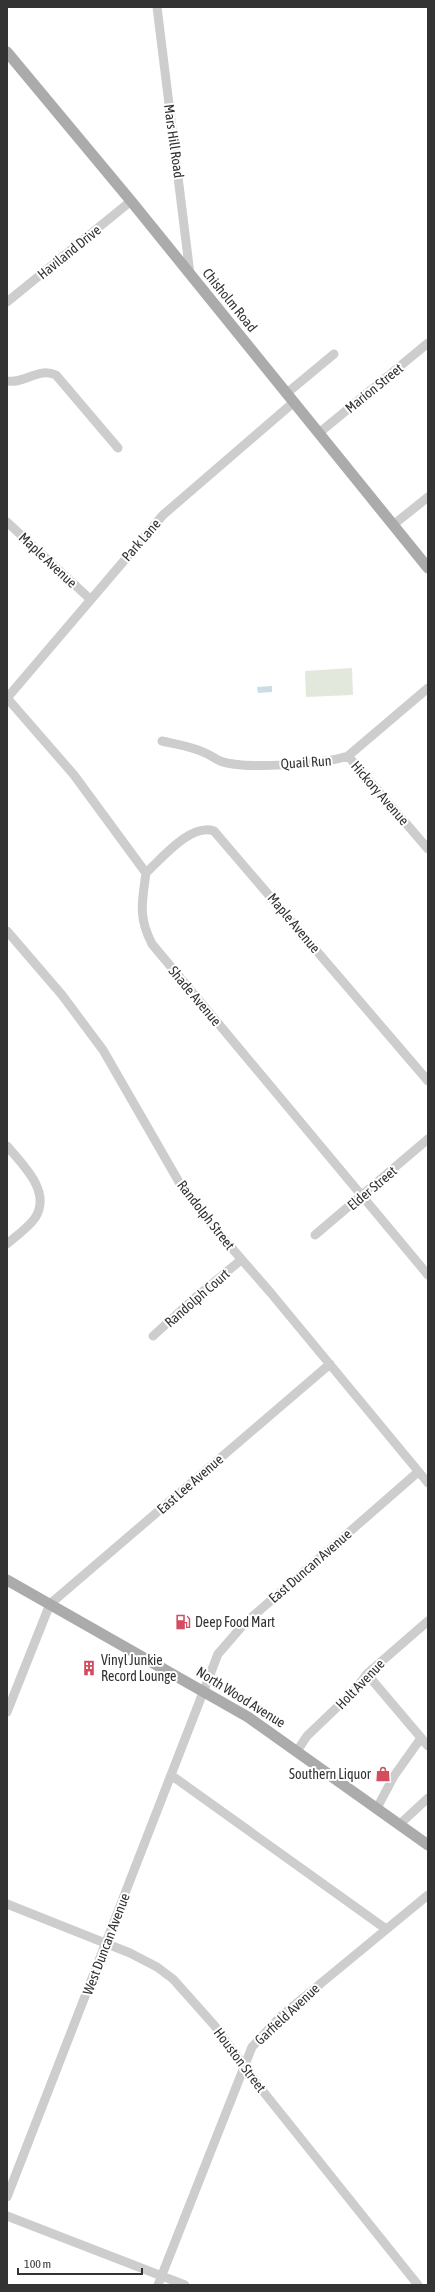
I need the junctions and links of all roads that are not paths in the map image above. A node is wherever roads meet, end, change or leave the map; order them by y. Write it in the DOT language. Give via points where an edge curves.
graph roads {
  1 [pos="157,7"];
  2 [pos="7,52"];
  3 [pos="131,201"];
  4 [pos="190,274"];
  5 [pos="7,302"];
  6 [pos="428,343"];
  7 [pos="334,354"];
  8 [pos="7,381"];
  9 [pos="287,393"];
  10 [pos="294,402"];
  11 [pos="319,433"];
  12 [pos="118,448"];
  13 [pos="428,498"];
  14 [pos="7,522"];
  15 [pos="393,525"];
  16 [pos="428,568"];
  17 [pos="90,599"];
  18 [pos="428,688"];
  19 [pos="7,698"];
  20 [pos="162,740"];
  21 [pos="348,756"];
  22 [pos="428,849"];
  23 [pos="146,873"];
  24 [pos="7,931"];
  25 [pos="428,1081"];
  26 [pos="428,1140"];
  27 [pos="7,1146"];
  28 [pos="361,1196"];
  29 [pos="315,1235"];
  30 [pos="7,1244"];
  31 [pos="241,1260"];
  32 [pos="428,1275"];
  33 [pos="153,1336"];
  34 [pos="330,1364"];
  35 [pos="418,1472"];
  36 [pos="428,1483"];
  37 [pos="7,1580"];
  38 [pos="50,1604"];
  39 [pos="428,1621"];
  40 [pos="367,1674"];
  41 [pos="202,1690"];
  42 [pos="7,1712"];
  43 [pos="421,1738"];
  44 [pos="428,1746"];
  45 [pos="297,1751"];
  46 [pos="171,1775"];
  47 [pos="428,1798"];
  48 [pos="377,1808"];
  49 [pos="400,1824"];
  50 [pos="428,1845"];
  51 [pos="428,1895"];
  52 [pos="7,1904"];
  53 [pos="386,1929"];
  54 [pos="106,1943"];
  55 [pos="244,2065"];
  56 [pos="7,2197"];
  57 [pos="7,2216"];
  58 [pos="162,2276"];
  59 [pos="158,2285"];
  60 [pos="184,2285"];
  61 [pos="418,2285"];
  1 -- 4 [label="street, Mars Hill Road"];
  2 -- 3 [label="main road, Chisholm Road"];
  3 -- 4 [label="main road, Chisholm Road"];
  3 -- 5 [label="street, Haviland Drive"];
  4 -- 9 [label="main road, Chisholm Road"];
  6 -- 11 [label="street, Marion Street"];
  7 -- 9 [label="street"];
  8 -- 12 [label="street" via="15,382 40,372 56,376"];
  9 -- 10 [label="main road, Chisholm Road"];
  10 -- 11 [label="main road, Chisholm Road"];
  10 -- 17 [label="street, Park Lane" via="163,515"];
  11 -- 15 [label="main road, Chisholm Road"];
  13 -- 15 [label="street"];
  14 -- 17 [label="street, Maple Avenue"];
  15 -- 16 [label="main road, Chisholm Road"];
  17 -- 19 [label="street, Park Lane"];
  18 -- 21 [label="street, Quail Run"];
  19 -- 23 [label="street" via="74,775"];
  20 -- 21 [label="street, Quail Run" via="234,764 315,763"];
  21 -- 22 [label="street, Hickory Avenue"];
  23 -- 25 [label="street, Maple Avenue" via="195,831 206,828 214,831"];
  23 -- 28 [label="street, Shade Avenue" via="142,912 144,928 152,944"];
  24 -- 31 [label="street, Randolph Street" via="98,1042 168,1166"];
  26 -- 28 [label="street, Elder Street"];
  27 -- 30 [label="street" via="35,1182 40,1200 34,1220"];
  28 -- 29 [label="street, Elder Street"];
  28 -- 32 [label="street, Shade Avenue"];
  31 -- 33 [label="street, Randolph Court"];
  31 -- 34 [label="street, Randolph Street"];
  34 -- 35 [label="street, Randolph Street"];
  34 -- 38 [label="street, East Lee Avenue"];
  35 -- 36 [label="street, Randolph Street"];
  35 -- 41 [label="street, East Duncan Avenue" via="230,1638 218,1654"];
  37 -- 38 [label="main road, North Wood Avenue"];
  38 -- 41 [label="main road, North Wood Avenue"];
  38 -- 42 [label="street"];
  39 -- 40 [label="street, Holt Avenue"];
  40 -- 43 [label="street"];
  40 -- 45 [label="street, Holt Avenue" via="353,1692 307,1736"];
  41 -- 45 [label="main road, North Wood Avenue" via="248,1717"];
  41 -- 46 [label="street, West Duncan Avenue"];
  43 -- 44 [label="street"];
  43 -- 48 [label="street" via="394,1776"];
  45 -- 48 [label="main road, North Wood Avenue"];
  46 -- 53 [label="street"];
  46 -- 54 [label="street, West Duncan Avenue"];
  47 -- 49 [label="street"];
  48 -- 49 [label="main road, North Wood Avenue"];
  49 -- 50 [label="main road, North Wood Avenue"];
  51 -- 53 [label="street, Garfield Avenue"];
  52 -- 54 [label="street, Houston Street"];
  53 -- 55 [label="street, Garfield Avenue" via="280,2017 258,2039"];
  54 -- 55 [label="street, Houston Street" via="148,1961 173,1979 214,2025"];
  54 -- 56 [label="street, West Duncan Avenue"];
  55 -- 58 [label="street, Garfield Avenue"];
  55 -- 61 [label="street, Houston Street"];
  57 -- 58 [label="street"];
  58 -- 59 [label="street, Garfield Avenue"];
  58 -- 60 [label="street"];
}
